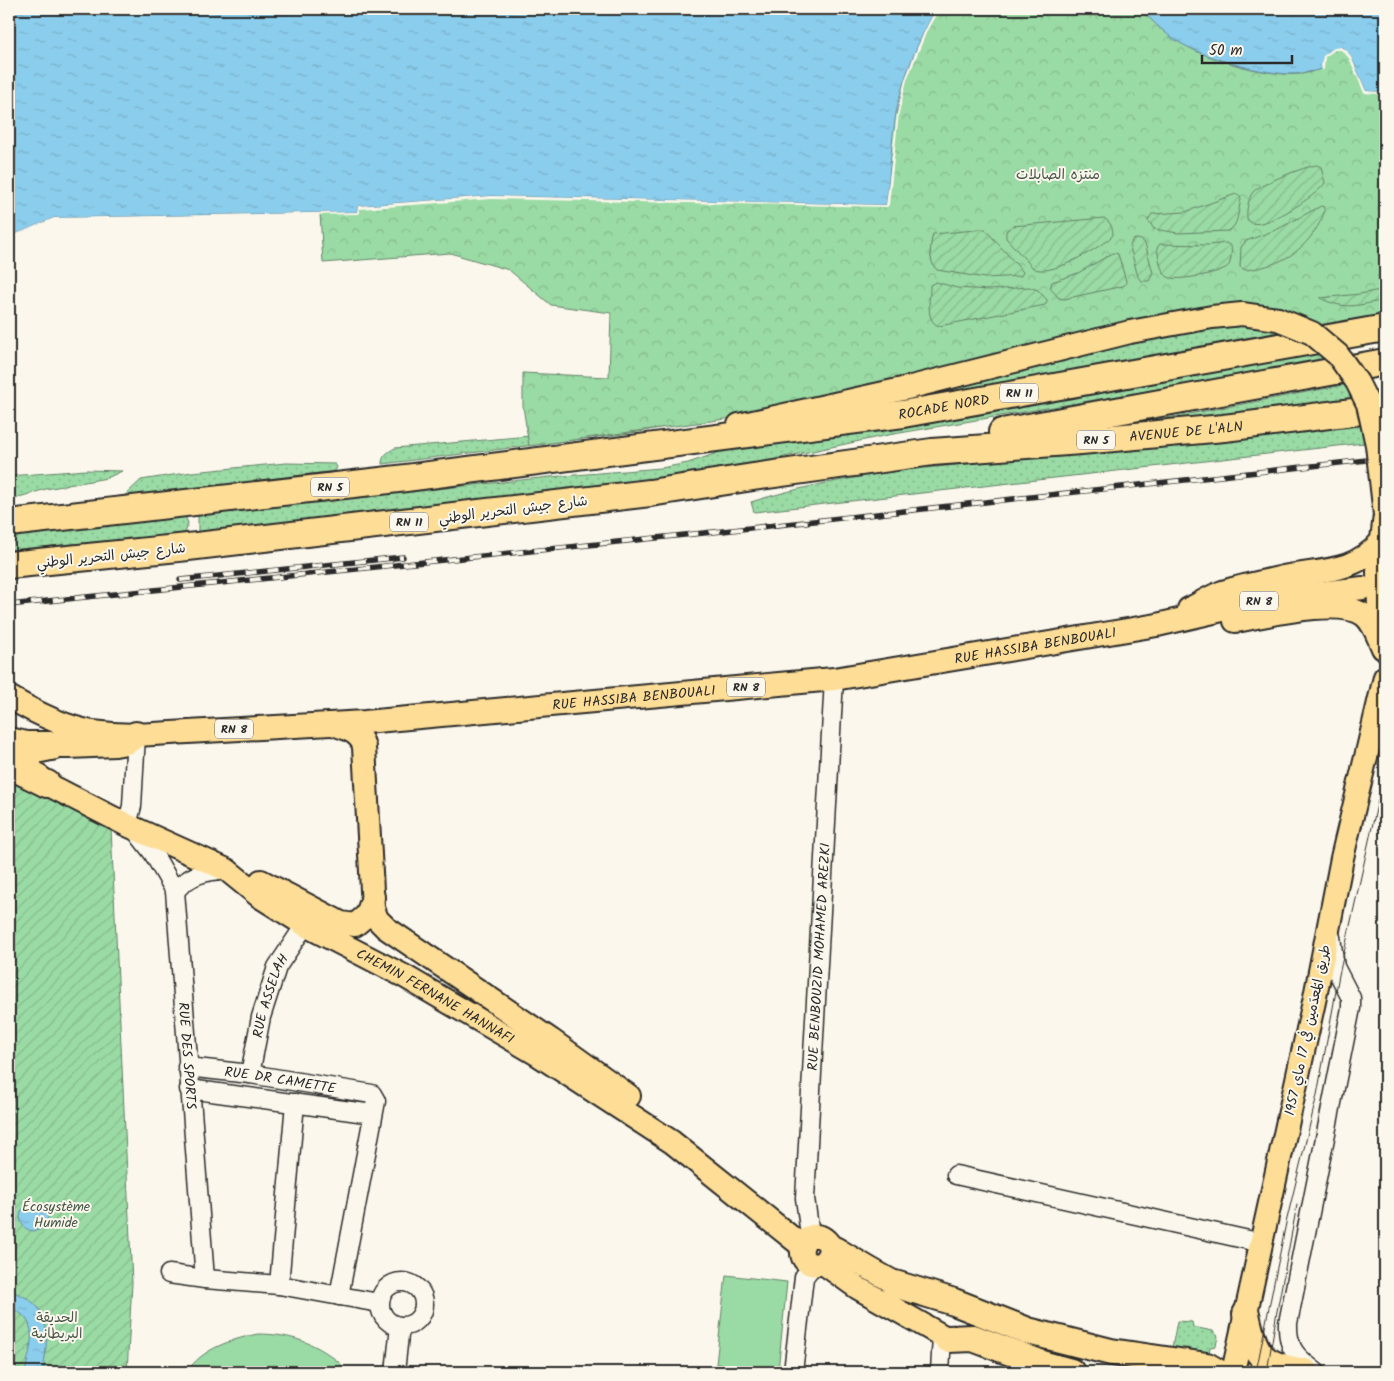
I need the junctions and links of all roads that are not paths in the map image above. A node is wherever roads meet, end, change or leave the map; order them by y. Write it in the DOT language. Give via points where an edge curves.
graph roads {
  1 [pos="1385,328"];
  2 [pos="1385,362"];
  3 [pos="1385,408"];
  4 [pos="650,445"];
  5 [pos="808,470"];
  6 [pos="1385,515"];
  7 [pos="9,523"];
  8 [pos="1381,542"];
  9 [pos="9,565"];
  10 [pos="1364,588"];
  11 [pos="1157,625"];
  12 [pos="1383,648"];
  13 [pos="834,678"];
  14 [pos="1384,689"];
  15 [pos="9,697"];
  16 [pos="333,724"];
  17 [pos="1385,732"];
  18 [pos="136,736"];
  19 [pos="9,741"];
  20 [pos="61,745"];
  21 [pos="9,765"];
  22 [pos="1364,767"];
  23 [pos="47,784"];
  24 [pos="130,826"];
  25 [pos="227,870"];
  26 [pos="174,891"];
  27 [pos="373,897"];
  28 [pos="1330,918"];
  29 [pos="305,926"];
  30 [pos="187,1067"];
  31 [pos="250,1074"];
  32 [pos="189,1089"];
  33 [pos="295,1103"];
  34 [pos="373,1114"];
  35 [pos="956,1175"];
  36 [pos="1262,1243"];
  37 [pos="815,1248"];
  38 [pos="169,1274"];
  39 [pos="205,1279"];
  40 [pos="895,1284"];
  41 [pos="279,1285"];
  42 [pos="339,1296"];
  43 [pos="379,1303"];
  44 [pos="1246,1314"];
  45 [pos="400,1326"];
  46 [pos="998,1332"];
  47 [pos="945,1337"];
  48 [pos="395,1372"];
  49 [pos="793,1372"];
  50 [pos="940,1372"];
  51 [pos="1027,1372"];
  52 [pos="1071,1372"];
  53 [pos="1149,1372"];
  54 [pos="1217,1372"];
  55 [pos="1233,1372"];
  56 [pos="1306,1372"];
  57 [pos="1317,1372"];
  1 -- 4 [label="highway, ROCADE NORD / RN 11" via="904,414"];
  2 -- 5 [label="highway, RN 11" via="1110,413 841,457"];
  3 -- 5 [label="highway, AVENUE DE L'ALN / RN 5" via="1289,421 932,452"];
  4 -- 6 [label="main road, طريق المُعدَمين في 17 ماي 1957, bridge" via="907,388 1130,332 1242,314 1278,319 1312,333 1338,355 1368,404 1377,445"];
  4 -- 7 [label="highway, RN 5" via="379,481"];
  5 -- 9 [label="highway, شارع جيش التحرير الوطني / RN 11" via="504,511"];
  6 -- 8 [label="main road, طريق المُعدَمين في 17 ماي 1957"];
  8 -- 11 [label="main road" via="1372,552 1349,566 1284,577 1219,594"];
  8 -- 12 [label="main road, طريق المُعدَمين في 17 ماي 1957" via="1378,591"];
  10 -- 11 [label="main road, RN 8" via="1270,599"];
  11 -- 12 [label="main road" via="1230,622 1341,607 1365,616"];
  11 -- 13 [label="main road, RUE HASSIBA BENBOUALI / RN 8"];
  12 -- 14 [label="main road, طريق المُعدَمين في 17 ماي 1957"];
  13 -- 16 [label="main road, RUE HASSIBA BENBOUALI / RN 8"];
  13 -- 37 [label="street, RUE BENBOUZID MOHAMED AREZKI" via="804,1198"];
  14 -- 22 [label="main road, طريق المُعدَمين في 17 ماي 1957"];
  15 -- 18 [label="main road, RN 8" via="78,728"];
  16 -- 18 [label="main road, RUE HASSIBA BENBOUALI / RN 8"];
  16 -- 27 [label="main road, CHEMIN FERNANE HANNAFI" via="350,730 363,740"];
  17 -- 22 [label="main road"];
  18 -- 20 [label="highway" via="115,743"];
  18 -- 24 [label="street"];
  19 -- 20 [label="highway" via="26,745"];
  20 -- 23 [label="main road" via="36,752 29,759 31,769"];
  21 -- 23 [label="highway"];
  22 -- 28 [label="main road, طريق المُعدَمين في 17 ماي 1957"];
  23 -- 24 [label="main road, CHEMIN FERNANE HANNAFI"];
  24 -- 25 [label="main road, CHEMIN FERNANE HANNAFI"];
  24 -- 26 [label="street" via="152,853"];
  25 -- 26 [label="street" via="198,874 184,880"];
  25 -- 27 [label="main road" via="247,874 341,923 355,924 367,915"];
  25 -- 29 [label="main road, CHEMIN FERNANE HANNAFI"];
  26 -- 30 [label="street, RUE DES SPORTS"];
  27 -- 37 [label="main road, CHEMIN FERNANE HANNAFI" via="377,919 386,928 551,1040 697,1145 770,1204"];
  28 -- 36 [label="main road, طريق المُعدَمين في 17 ماي 1957"];
  28 -- 57 [label="street" via="1332,955 1351,998 1351,1008 1288,1324 1295,1354"];
  29 -- 31 [label="street, RUE ASSELAH" via="277,967 261,1017"];
  29 -- 37 [label="main road, CHEMIN FERNANE HANNAFI" via="404,976 537,1054 672,1142"];
  30 -- 31 [label="street, RUE DR CAMETTE"];
  30 -- 32 [label="street, RUE DES SPORTS"];
  31 -- 34 [label="street, RUE DR CAMETTE" via="372,1094 376,1101"];
  32 -- 33 [label="street"];
  32 -- 39 [label="street, RUE DES SPORTS"];
  33 -- 34 [label="street"];
  33 -- 41 [label="street"];
  34 -- 42 [label="street"];
  35 -- 36 [label="street"];
  36 -- 44 [label="main road, طريق المُعدَمين في 17 ماي 1957"];
  37 -- 40 [label="main road"];
  37 -- 47 [label="main road" via="858,1288"];
  37 -- 49 [label="street" via="804,1277"];
  38 -- 39 [label="street"];
  39 -- 41 [label="street"];
  40 -- 46 [label="main road"];
  40 -- 54 [label="highway" via="1028,1330 1111,1352 1207,1366"];
  41 -- 42 [label="street"];
  42 -- 43 [label="street"];
  43 -- 45 [label="street" via="386,1320"];
  43 -- 45 [label="street" via="384,1291 396,1282 409,1283 419,1290 423,1297 422,1312 408,1326"];
  44 -- 55 [label="main road, طريق المُعدَمين في 17 ماي 1957"];
  44 -- 56 [label="highway" via="1251,1337 1269,1363"];
  45 -- 48 [label="street"];
  46 -- 53 [label="highway" via="1101,1363"];
  47 -- 50 [label="street"];
  47 -- 51 [label="highway"];
  47 -- 52 [label="highway" via="973,1338"];
}
